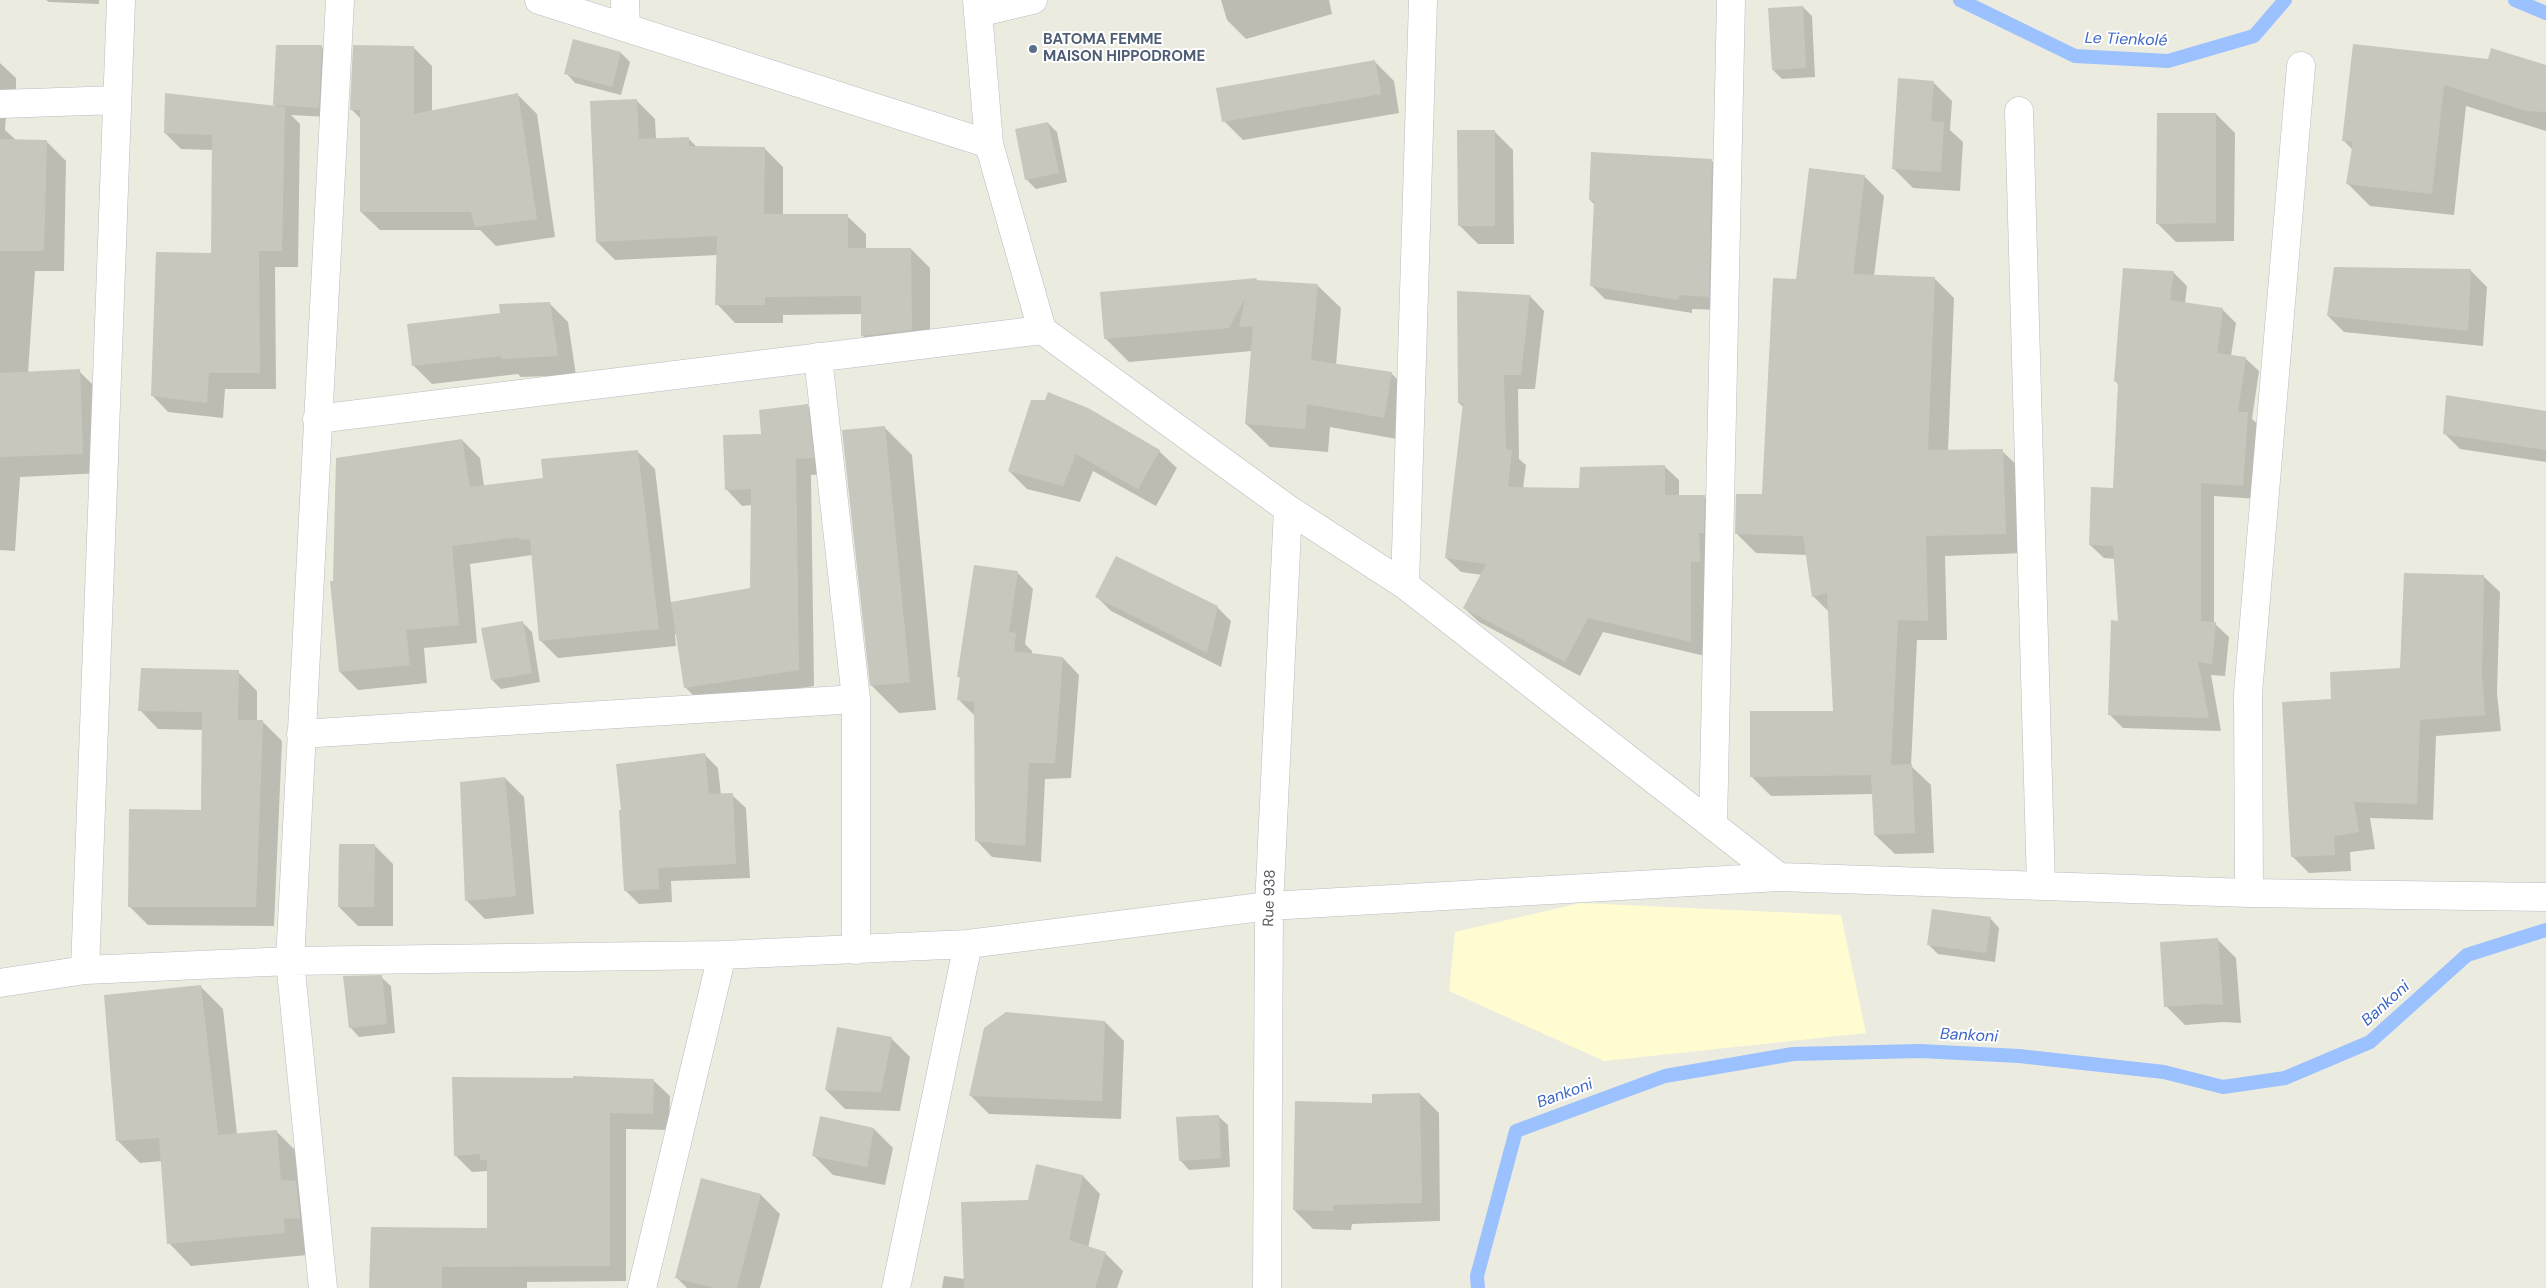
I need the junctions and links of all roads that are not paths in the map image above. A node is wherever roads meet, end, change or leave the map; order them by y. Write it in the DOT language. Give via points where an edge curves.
graph roads {
  1 [pos="120,0"];
  2 [pos="340,0"];
  3 [pos="539,0"];
  4 [pos="625,0"];
  5 [pos="1033,0"];
  6 [pos="1423,0"];
  7 [pos="1731,0"];
  8 [pos="977,7"];
  9 [pos="626,28"];
  10 [pos="2301,66"];
  11 [pos="117,100"];
  12 [pos="0,104"];
  13 [pos="2019,111"];
  14 [pos="989,144"];
  15 [pos="1042,330"];
  16 [pos="818,357"];
  17 [pos="317,419"];
  18 [pos="1288,509"];
  19 [pos="1405,585"];
  20 [pos="856,699"];
  21 [pos="302,734"];
  22 [pos="1713,825"];
  23 [pos="1779,877"];
  24 [pos="2041,886"];
  25 [pos="2249,893"];
  26 [pos="2546,897"];
  27 [pos="1268,906"];
  28 [pos="968,944"];
  29 [pos="856,950"];
  30 [pos="722,955"];
  31 [pos="290,961"];
  32 [pos="84,970"];
  33 [pos="0,983"];
  34 [pos="323,1288"];
  35 [pos="642,1288"];
  36 [pos="896,1288"];
  37 [pos="1267,1288"];
  1 -- 11 [label="street"];
  2 -- 17 [label="street"];
  3 -- 9 [label="street"];
  4 -- 9 [label="street"];
  5 -- 8 [label="street"];
  6 -- 19 [label="street"];
  7 -- 22 [label="street"];
  8 -- 14 [label="street"];
  9 -- 14 [label="street"];
  10 -- 25 [label="street" via="2248,693"];
  11 -- 12 [label="street"];
  11 -- 32 [label="street"];
  13 -- 24 [label="street"];
  14 -- 15 [label="street"];
  15 -- 16 [label="street"];
  15 -- 18 [label="street"];
  16 -- 17 [label="street"];
  16 -- 20 [label="street"];
  17 -- 21 [label="street"];
  18 -- 19 [label="street"];
  18 -- 27 [label="street, Rue 938"];
  19 -- 22 [label="street"];
  20 -- 21 [label="street"];
  20 -- 29 [label="street"];
  21 -- 31 [label="street"];
  22 -- 23 [label="street"];
  23 -- 24 [label="street"];
  23 -- 27 [label="street"];
  24 -- 25 [label="street"];
  25 -- 26 [label="street"];
  27 -- 28 [label="street"];
  27 -- 37 [label="street, Rue 938"];
  28 -- 29 [label="street"];
  28 -- 36 [label="street"];
  29 -- 30 [label="street"];
  30 -- 31 [label="street"];
  30 -- 35 [label="street"];
  31 -- 32 [label="street"];
  31 -- 34 [label="street"];
  32 -- 33 [label="street"];
}
